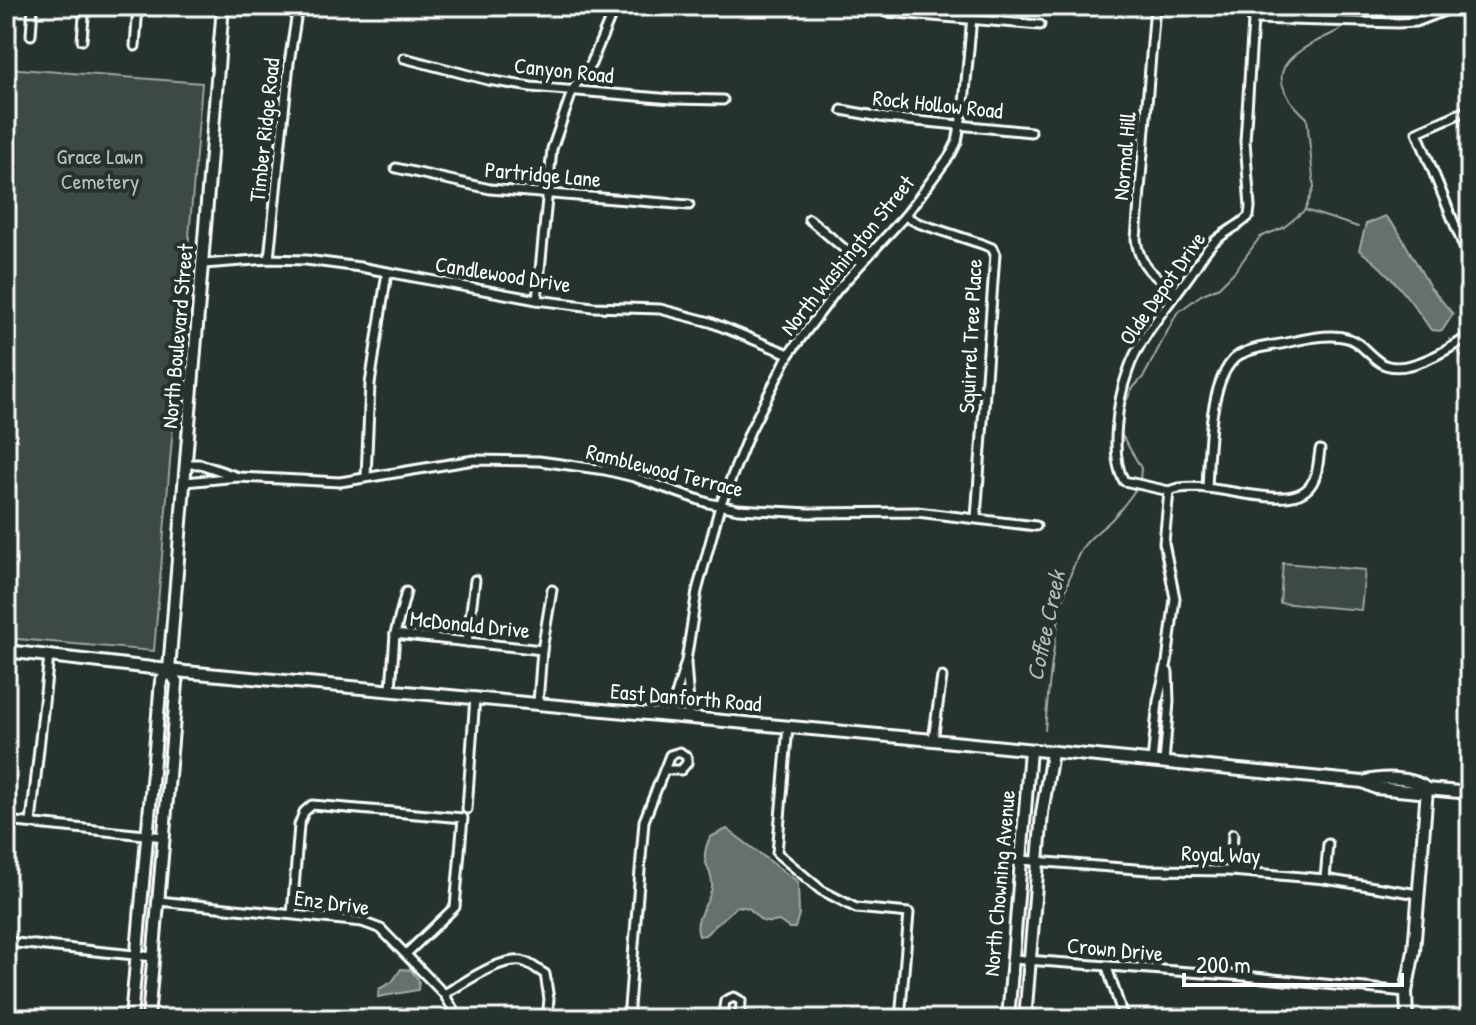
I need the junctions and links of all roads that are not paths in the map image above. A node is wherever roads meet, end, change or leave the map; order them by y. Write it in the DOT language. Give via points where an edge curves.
graph roads {
  1 [pos="33,6"];
  2 [pos="85,6"];
  3 [pos="138,6"];
  4 [pos="223,6"];
  5 [pos="298,6"];
  6 [pos="615,6"];
  7 [pos="973,6"];
  8 [pos="1155,6"];
  9 [pos="1254,6"];
  10 [pos="1458,6"];
  11 [pos="885,12"];
  12 [pos="1252,19"];
  13 [pos="972,21"];
  14 [pos="1040,25"];
  15 [pos="31,35"];
  16 [pos="82,40"];
  17 [pos="135,46"];
  18 [pos="404,58"];
  19 [pos="573,89"];
  20 [pos="723,100"];
  21 [pos="1470,109"];
  22 [pos="842,110"];
  23 [pos="962,126"];
  24 [pos="1031,132"];
  25 [pos="396,168"];
  26 [pos="546,193"];
  27 [pos="689,205"];
  28 [pos="905,216"];
  29 [pos="809,219"];
  30 [pos="269,259"];
  31 [pos="1470,262"];
  32 [pos="861,263"];
  33 [pos="204,264"];
  34 [pos="387,272"];
  35 [pos="1177,291"];
  36 [pos="537,300"];
  37 [pos="1470,335"];
  38 [pos="789,354"];
  39 [pos="1320,450"];
  40 [pos="187,464"];
  41 [pos="238,477"];
  42 [pos="366,477"];
  43 [pos="185,482"];
  44 [pos="1207,488"];
  45 [pos="1169,491"];
  46 [pos="720,506"];
  47 [pos="976,518"];
  48 [pos="1036,526"];
  49 [pos="475,580"];
  50 [pos="552,590"];
  51 [pos="406,592"];
  52 [pos="395,634"];
  53 [pos="467,642"];
  54 [pos="542,650"];
  55 [pos="6,651"];
  56 [pos="49,656"];
  57 [pos="686,661"];
  58 [pos="169,670"];
  59 [pos="942,677"];
  60 [pos="391,689"];
  61 [pos="475,697"];
  62 [pos="538,703"];
  63 [pos="670,715"];
  64 [pos="690,717"];
  65 [pos="788,726"];
  66 [pos="933,740"];
  67 [pos="1030,750"];
  68 [pos="1052,753"];
  69 [pos="1158,762"];
  70 [pos="665,770"];
  71 [pos="1427,789"];
  72 [pos="1470,793"];
  73 [pos="467,809"];
  74 [pos="6,821"];
  75 [pos="31,823"];
  76 [pos="1233,834"];
  77 [pos="146,835"];
  78 [pos="165,837"];
  79 [pos="1328,844"];
  80 [pos="1021,860"];
  81 [pos="1038,861"];
  82 [pos="1231,871"];
  83 [pos="1325,879"];
  84 [pos="1418,894"];
  85 [pos="159,901"];
  86 [pos="139,912"];
  87 [pos="292,914"];
  88 [pos="6,942"];
  89 [pos="406,954"];
  90 [pos="137,955"];
  91 [pos="154,957"];
  92 [pos="1013,959"];
  93 [pos="1030,960"];
  94 [pos="1107,967"];
  95 [pos="1406,992"];
  96 [pos="444,994"];
  97 [pos="131,1019"];
  98 [pos="148,1019"];
  99 [pos="453,1019"];
  100 [pos="547,1019"];
  101 [pos="628,1019"];
  102 [pos="722,1019"];
  103 [pos="740,1019"];
  104 [pos="900,1019"];
  105 [pos="1008,1019"];
  106 [pos="1025,1019"];
  107 [pos="1124,1019"];
  108 [pos="1407,1019"];
  1 -- 15 [label="street"];
  2 -- 16 [label="street"];
  3 -- 17 [label="street"];
  4 -- 33 [label="main road, North Boulevard Street"];
  5 -- 30 [label="street, Timber Ridge Road"];
  6 -- 19 [label="street" via="591,64"];
  7 -- 13 [label="street, North Washington Street"];
  8 -- 35 [label="street, Normal Hill" via="1136,239 1143,265"];
  9 -- 12 [label="street, Olde Depot Drive"];
  10 -- 12 [label="street" via="1416,22"];
  11 -- 13 [label="street"];
  12 -- 35 [label="street, Olde Depot Drive" via="1245,141 1249,216 1207,249"];
  13 -- 14 [label="street"];
  13 -- 23 [label="street, North Washington Street"];
  18 -- 19 [label="street, Canyon Road" via="488,80"];
  19 -- 20 [label="street, Canyon Road"];
  19 -- 26 [label="street" via="552,149"];
  21 -- 31 [label="street" via="1417,132"];
  22 -- 23 [label="street, Rock Hollow Road"];
  23 -- 24 [label="street, Rock Hollow Road"];
  23 -- 28 [label="street, North Washington Street" via="951,154"];
  25 -- 26 [label="street, Partridge Lane" via="490,189"];
  26 -- 27 [label="street, Partridge Lane"];
  26 -- 36 [label="street"];
  28 -- 32 [label="street, North Washington Street"];
  28 -- 47 [label="street, Squirrel Tree Place" via="992,248 995,254"];
  29 -- 32 [label="street"];
  30 -- 33 [label="street, Candlewood Drive"];
  30 -- 34 [label="street, Candlewood Drive"];
  32 -- 38 [label="street, North Washington Street"];
  33 -- 40 [label="main road, North Boulevard Street"];
  34 -- 36 [label="street, Candlewood Drive"];
  34 -- 42 [label="street" via="370,384"];
  35 -- 45 [label="street, Olde Depot Drive" via="1128,369 1118,422 1118,464 1124,481"];
  36 -- 38 [label="street, Candlewood Drive" via="684,314"];
  37 -- 44 [label="street" via="1436,355 1399,367 1381,363 1346,337 1294,341 1237,357 1220,379"];
  38 -- 46 [label="street, North Washington Street"];
  39 -- 44 [label="street" via="1315,478 1300,494"];
  40 -- 41 [label="street, Ramblewood Terrace"];
  40 -- 43 [label="main road, North Boulevard Street"];
  41 -- 42 [label="street, Ramblewood Terrace" via="327,482"];
  41 -- 43 [label="street, Ramblewood Terrace"];
  42 -- 46 [label="street, Ramblewood Terrace" via="474,460 539,461 634,477"];
  43 -- 58 [label="main road, North Boulevard Street"];
  44 -- 45 [label="street"];
  45 -- 69 [label="street" via="1164,543 1175,598 1158,701"];
  46 -- 47 [label="street, Ramblewood Terrace"];
  46 -- 57 [label="street, North Washington Street" via="697,591"];
  47 -- 48 [label="street, Ramblewood Terrace"];
  49 -- 53 [label="street"];
  50 -- 54 [label="street"];
  51 -- 52 [label="street"];
  52 -- 53 [label="street, McDonald Drive"];
  52 -- 60 [label="street"];
  53 -- 54 [label="street, McDonald Drive"];
  54 -- 62 [label="street"];
  55 -- 56 [label="main road, East Danforth Road"];
  56 -- 58 [label="main road, East Danforth Road"];
  56 -- 75 [label="street"];
  57 -- 63 [label="street, North Washington Street"];
  57 -- 64 [label="street, North Washington Street"];
  58 -- 60 [label="main road, East Danforth Road"];
  58 -- 77 [label="main road, North Boulevard Street" via="161,681"];
  58 -- 78 [label="main road, North Boulevard Street" via="177,683"];
  59 -- 66 [label="street"];
  60 -- 61 [label="main road, East Danforth Road"];
  61 -- 62 [label="main road, East Danforth Road"];
  61 -- 73 [label="street"];
  62 -- 63 [label="main road, East Danforth Road"];
  63 -- 64 [label="main road, East Danforth Road"];
  64 -- 65 [label="main road, East Danforth Road"];
  65 -- 66 [label="main road, East Danforth Road"];
  65 -- 104 [label="street" via="777,853 821,890 856,908 909,913"];
  66 -- 67 [label="main road, East Danforth Road"];
  67 -- 68 [label="main road, East Danforth Road"];
  67 -- 80 [label="main road, North Chowning Avenue"];
  68 -- 69 [label="main road, East Danforth Road"];
  68 -- 81 [label="main road, North Chowning Avenue"];
  69 -- 71 [label="main road, East Danforth Road" via="1363,782 1419,782"];
  70 -- 101 [label="street" via="644,821"];
  71 -- 72 [label="main road, East Danforth Road"];
  71 -- 84 [label="main road"];
  74 -- 75 [label="street"];
  75 -- 77 [label="street"];
  76 -- 82 [label="street"];
  77 -- 78 [label="street"];
  77 -- 86 [label="main road, North Boulevard Street"];
  78 -- 85 [label="main road, North Boulevard Street"];
  79 -- 83 [label="street"];
  80 -- 81 [label="street, Royal Way"];
  80 -- 92 [label="main road, North Chowning Avenue"];
  81 -- 82 [label="street, Royal Way"];
  81 -- 93 [label="main road, North Chowning Avenue"];
  82 -- 83 [label="street, Royal Way"];
  83 -- 84 [label="street, Royal Way"];
  84 -- 95 [label="main road"];
  85 -- 86 [label="main road"];
  85 -- 87 [label="street, Enz Drive"];
  85 -- 91 [label="main road, North Boulevard Street"];
  86 -- 90 [label="main road, North Boulevard Street"];
  87 -- 89 [label="street, Enz Drive" via="362,922 381,929"];
  87 -- 89 [label="street" via="299,825 312,805 463,818 455,907"];
  88 -- 90 [label="street"];
  89 -- 96 [label="street, Enz Drive"];
  90 -- 91 [label="street"];
  90 -- 97 [label="main road, North Boulevard Street"];
  91 -- 98 [label="main road, North Boulevard Street"];
  92 -- 93 [label="street, Crown Drive"];
  92 -- 105 [label="main road, North Chowning Avenue"];
  93 -- 94 [label="street, Crown Drive"];
  93 -- 106 [label="main road, North Chowning Avenue"];
  94 -- 95 [label="street, Crown Drive"];
  94 -- 107 [label="street"];
  95 -- 108 [label="main road"];
  96 -- 99 [label="street, Enz Drive"];
  96 -- 100 [label="street" via="510,961 525,961 545,974"];
  102 -- 103 [label="street" via="725,1001 734,997 741,1001"];
}
